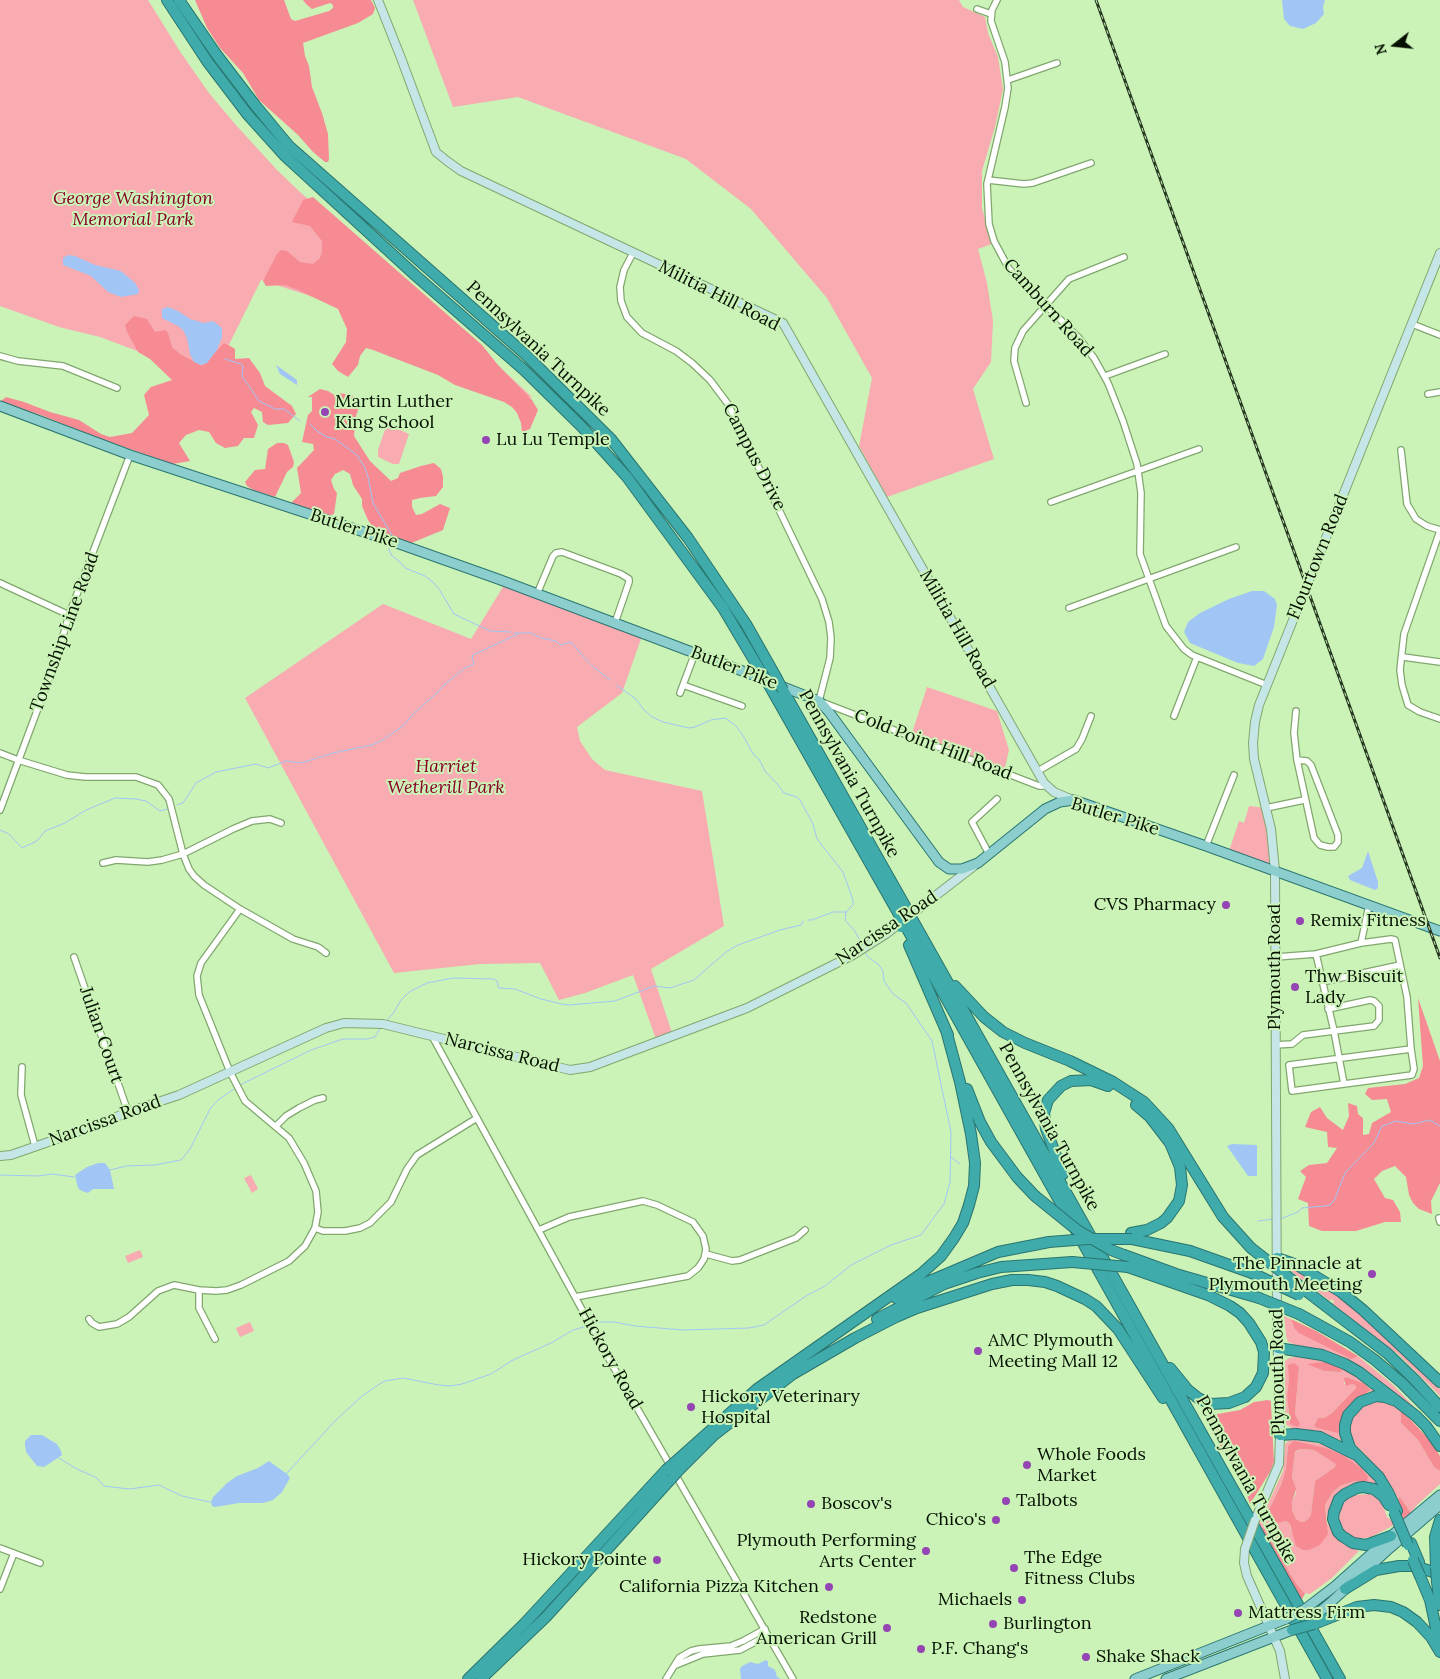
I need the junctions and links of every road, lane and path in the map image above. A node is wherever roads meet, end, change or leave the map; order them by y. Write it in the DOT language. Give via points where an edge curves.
graph roads {
  1 [pos="168,0"];
  2 [pos="179,0"];
  3 [pos="378,0"];
  4 [pos="997,0"];
  5 [pos="977,9"];
  6 [pos="991,14"];
  7 [pos="1057,62"];
  8 [pos="1008,80"];
  9 [pos="1091,163"];
  10 [pos="988,180"];
  11 [pos="633,253"];
  12 [pos="1440,253"];
  13 [pos="1124,257"];
  14 [pos="1046,305"];
  15 [pos="1412,324"];
  16 [pos="1440,335"];
  17 [pos="1165,354"];
  18 [pos="0,356"];
  19 [pos="1105,376"];
  20 [pos="117,388"];
  21 [pos="1440,392"];
  22 [pos="1428,394"];
  23 [pos="1026,403"];
  24 [pos="0,406"];
  25 [pos="1200,449"];
  26 [pos="1401,450"];
  27 [pos="130,455"];
  28 [pos="1138,471"];
  29 [pos="1052,502"];
  30 [pos="1440,530"];
  31 [pos="1236,547"];
  32 [pos="1148,579"];
  33 [pos="0,583"];
  34 [pos="537,594"];
  35 [pos="1069,608"];
  36 [pos="69,616"];
  37 [pos="615,623"];
  38 [pos="695,653"];
  39 [pos="1403,657"];
  40 [pos="1197,658"];
  41 [pos="1440,662"];
  42 [pos="772,681"];
  43 [pos="1267,685"];
  44 [pos="683,686"];
  45 [pos="680,694"];
  46 [pos="819,701"];
  47 [pos="742,706"];
  48 [pos="1296,711"];
  49 [pos="1091,716"];
  50 [pos="1174,716"];
  51 [pos="1440,719"];
  52 [pos="0,753"];
  53 [pos="18,760"];
  54 [pos="1296,760"];
  55 [pos="1038,771"];
  56 [pos="1234,775"];
  57 [pos="1047,786"];
  58 [pos="997,799"];
  59 [pos="1074,800"];
  60 [pos="1304,800"];
  61 [pos="1266,808"];
  62 [pos="0,810"];
  63 [pos="281,823"];
  64 [pos="1206,846"];
  65 [pos="184,854"];
  66 [pos="990,854"];
  67 [pos="103,863"];
  68 [pos="978,863"];
  69 [pos="1275,871"];
  70 [pos="1369,905"];
  71 [pos="240,909"];
  72 [pos="904,920"];
  73 [pos="1440,931"];
  74 [pos="1361,943"];
  75 [pos="326,953"];
  76 [pos="1316,954"];
  77 [pos="1276,956"];
  78 [pos="74,957"];
  79 [pos="1400,965"];
  80 [pos="942,972"];
  81 [pos="1322,982"];
  82 [pos="1328,1009"];
  83 [pos="946,1030"];
  84 [pos="1334,1031"];
  85 [pos="432,1036"];
  86 [pos="1275,1046"];
  87 [pos="1411,1049"];
  88 [pos="1339,1058"];
  89 [pos="22,1067"];
  90 [pos="230,1072"];
  91 [pos="1344,1084"];
  92 [pos="323,1098"];
  93 [pos="128,1112"];
  94 [pos="478,1118"];
  95 [pos="276,1126"];
  96 [pos="35,1146"];
  97 [pos="0,1156"];
  98 [pos="1078,1212"];
  99 [pos="315,1228"];
  100 [pos="539,1230"];
  101 [pos="805,1230"];
  102 [pos="1132,1236"];
  103 [pos="706,1254"];
  104 [pos="1277,1258"];
  105 [pos="1128,1267"];
  106 [pos="1176,1274"];
  107 [pos="199,1290"];
  108 [pos="1300,1291"];
  109 [pos="575,1298"];
  110 [pos="89,1319"];
  111 [pos="857,1320"];
  112 [pos="215,1339"];
  113 [pos="1150,1341"];
  114 [pos="1278,1348"];
  115 [pos="793,1374"];
  116 [pos="1440,1382"];
  117 [pos="1440,1406"];
  118 [pos="1407,1408"];
  119 [pos="1440,1421"];
  120 [pos="1280,1435"];
  121 [pos="1440,1446"];
  122 [pos="1359,1457"];
  123 [pos="1206,1462"];
  124 [pos="672,1471"];
  125 [pos="1440,1495"];
  126 [pos="1440,1505"];
  127 [pos="1396,1511"];
  128 [pos="1440,1520"];
  129 [pos="1391,1536"];
  130 [pos="0,1548"];
  131 [pos="14,1553"];
  132 [pos="40,1563"];
  133 [pos="1423,1576"];
  134 [pos="1438,1576"];
  135 [pos="0,1589"];
  136 [pos="1345,1589"];
  137 [pos="1280,1592"];
  138 [pos="1440,1605"];
  139 [pos="1440,1613"];
  140 [pos="1312,1621"];
  141 [pos="1270,1625"];
  142 [pos="765,1629"];
  143 [pos="1292,1630"];
  144 [pos="768,1635"];
  145 [pos="1274,1637"];
  146 [pos="1440,1648"];
  147 [pos="1440,1652"];
  148 [pos="676,1665"];
  149 [pos="1172,1678"];
  150 [pos="468,1679"];
  151 [pos="482,1679"];
  152 [pos="666,1679"];
  153 [pos="793,1679"];
  154 [pos="1136,1679"];
  155 [pos="1285,1679"];
  156 [pos="1320,1679"];
  157 [pos="1327,1679"];
  158 [pos="1340,1679"];
  1 -- 42 [label="highway, Pennsylvania Turnpike, bridge" via="230,92 284,155 524,370 582,427 627,478 723,608 761,672"];
  2 -- 42 [label="highway, Pennsylvania Turnpike" via="216,54 289,146 526,355 611,439 688,538 746,624"];
  3 -- 11 [label="street, Militia Hill Road" via="436,152 461,171"];
  4 -- 6 [label="street"];
  5 -- 6 [label="street"];
  6 -- 8 [label="street, Camburn Road"];
  7 -- 8 [label="street"];
  8 -- 10 [label="street, Camburn Road"];
  9 -- 10 [label="street" via="1028,184"];
  10 -- 14 [label="street, Camburn Road" via="989,224 1002,259 1014,276"];
  11 -- 46 [label="street, Campus Drive" via="620,287 627,317 642,333 676,350 692,363 728,404 822,599 831,638 830,658"];
  11 -- 55 [label="street, Militia Hill Road" via="783,324"];
  12 -- 15 [label="street, Flourtown Road"];
  13 -- 14 [label="street" via="1069,280"];
  14 -- 19 [label="street, Camburn Road" via="1078,337"];
  14 -- 23 [label="street" via="1027,326 1015,348 1014,361"];
  15 -- 16 [label="street"];
  15 -- 43 [label="street, Flourtown Road"];
  17 -- 19 [label="street"];
  18 -- 20 [label="street" via="63,366"];
  19 -- 28 [label="street, Camburn Road"];
  21 -- 22 [label="street"];
  24 -- 27 [label="main road, Butler Pike"];
  25 -- 28 [label="street"];
  26 -- 30 [label="street" via="1407,504 1416,519"];
  27 -- 34 [label="main road, Butler Pike" via="392,541"];
  27 -- 36 [label="street, Township Line Road"];
  28 -- 29 [label="street"];
  28 -- 32 [label="street, Camburn Road" via="1140,554"];
  30 -- 39 [label="street" via="1404,634"];
  31 -- 32 [label="street"];
  32 -- 35 [label="street"];
  32 -- 40 [label="street, Camburn Road" via="1166,626 1184,649"];
  33 -- 36 [label="street"];
  34 -- 37 [label="main road, Butler Pike"];
  34 -- 37 [label="street" via="553,556 562,552 628,579"];
  36 -- 53 [label="street, Township Line Road"];
  37 -- 38 [label="main road, Butler Pike"];
  38 -- 44 [label="street"];
  38 -- 46 [label="main road, Butler Pike"];
  39 -- 41 [label="street"];
  39 -- 51 [label="street" via="1400,670 1408,705"];
  40 -- 43 [label="street, Camburn Road"];
  40 -- 50 [label="street"];
  42 -- 72 [label="highway, Pennsylvania Turnpike" via="879,880"];
  42 -- 72 [label="highway, Pennsylvania Turnpike, bridge" via="783,690"];
  43 -- 61 [label="street, Flourtown Road" via="1257,713 1253,743"];
  44 -- 45 [label="street"];
  44 -- 47 [label="street"];
  46 -- 57 [label="street, Cold Point Hill Road" via="1039,786"];
  46 -- 68 [label="main road, Butler Pike" via="939,862 949,869 958,870"];
  48 -- 54 [label="street"];
  49 -- 55 [label="street" via="1076,749"];
  52 -- 53 [label="street"];
  53 -- 62 [label="street, Township Line Road"];
  53 -- 65 [label="street" via="75,776 136,777 152,782 169,799"];
  54 -- 60 [label="street"];
  54 -- 60 [label="street" via="1307,761 1311,765 1339,839 1334,846 1320,845 1315,841"];
  55 -- 57 [label="street, Militia Hill Road"];
  56 -- 64 [label="street"];
  57 -- 59 [label="street"];
  58 -- 66 [label="street" via="972,822"];
  59 -- 64 [label="main road, Butler Pike"];
  59 -- 66 [label="main road, Butler Pike" via="1045,809"];
  60 -- 61 [label="street"];
  61 -- 69 [label="street, Flourtown Road"];
  63 -- 65 [label="street" via="270,819 242,825"];
  64 -- 69 [label="main road, Butler Pike"];
  65 -- 67 [label="street" via="155,861"];
  65 -- 71 [label="street" via="194,876"];
  66 -- 68 [label="main road, Butler Pike"];
  68 -- 85 [label="street, Narcissa Road" via="864,949 813,976 747,1008 584,1069 570,1070"];
  69 -- 70 [label="main road, Butler Pike"];
  69 -- 77 [label="street, Plymouth Road"];
  70 -- 73 [label="main road, Butler Pike"];
  70 -- 74 [label="street"];
  71 -- 75 [label="street" via="293,939"];
  71 -- 90 [label="street" via="202,960 197,976 199,995"];
  72 -- 80 [label="highway, Pennsylvania Turnpike"];
  72 -- 83 [label="highway"];
  72 -- 123 [label="highway, Pennsylvania Turnpike"];
  74 -- 76 [label="street"];
  74 -- 79 [label="street" via="1395,940"];
  76 -- 77 [label="street"];
  76 -- 81 [label="street"];
  77 -- 86 [label="street, Plymouth Road"];
  78 -- 93 [label="street, Julian Court"];
  79 -- 81 [label="street"];
  79 -- 87 [label="street" via="1407,997"];
  80 -- 98 [label="highway, Pennsylvania Turnpike"];
  80 -- 108 [label="highway, bridge" via="1003,1032 1113,1082 1144,1102 1168,1128 1223,1217 1251,1248"];
  81 -- 82 [label="street"];
  82 -- 84 [label="street"];
  82 -- 84 [label="street" via="1370,1000 1379,1006 1380,1020 1374,1026"];
  83 -- 106 [label="highway, bridge" via="984,1131 1017,1177 1077,1230 1124,1255"];
  83 -- 111 [label="highway" via="975,1154 969,1205 959,1230 941,1256"];
  84 -- 86 [label="street" via="1303,1035 1292,1044"];
  84 -- 88 [label="street"];
  85 -- 90 [label="street, Narcissa Road" via="382,1024 335,1025"];
  85 -- 94 [label="street, Hickory Road"];
  86 -- 104 [label="street, Plymouth Road"];
  87 -- 88 [label="street"];
  87 -- 91 [label="street" via="1412,1075"];
  88 -- 91 [label="street"];
  88 -- 91 [label="street" via="1289,1066 1292,1091"];
  89 -- 96 [label="street" via="21,1095"];
  90 -- 93 [label="street, Narcissa Road" via="179,1095"];
  90 -- 95 [label="street" via="245,1101"];
  92 -- 95 [label="street" via="299,1108"];
  93 -- 96 [label="street, Narcissa Road" via="97,1126"];
  94 -- 99 [label="street" via="417,1154 391,1202 370,1223 345,1231"];
  94 -- 100 [label="street, Hickory Road"];
  95 -- 99 [label="street" via="295,1146 316,1191 318,1212"];
  96 -- 97 [label="street, Narcissa Road"];
  98 -- 102 [label="highway" via="1048,1137 1044,1113 1048,1100 1061,1086 1077,1080 1091,1080 1115,1090 1141,1108 1170,1143 1180,1167 1181,1192 1171,1214 1154,1227"];
  98 -- 113 [label="highway, Pennsylvania Turnpike"];
  99 -- 107 [label="street" via="305,1246 284,1263 232,1288"];
  100 -- 103 [label="street" via="569,1217 636,1202 650,1202 693,1222 703,1236"];
  100 -- 109 [label="street, Hickory Road"];
  101 -- 103 [label="street" via="796,1238 740,1260"];
  102 -- 108 [label="highway, bridge" via="1190,1251"];
  102 -- 111 [label="highway, bridge" via="1086,1235 998,1252 925,1283"];
  103 -- 109 [label="street" via="698,1268 683,1278"];
  104 -- 114 [label="street, Plymouth Road"];
  104 -- 116 [label="highway" via="1297,1265 1341,1292"];
  105 -- 106 [label="highway"];
  105 -- 113 [label="highway" via="1208,1294 1240,1313 1261,1342 1265,1361 1263,1373 1256,1387 1240,1400 1224,1404 1206,1402 1188,1390"];
  105 -- 115 [label="highway, bridge" via="1072,1262 1001,1267 977,1273 944,1284 862,1327"];
  106 -- 119 [label="highway, bridge" via="1259,1298 1343,1337 1402,1383"];
  107 -- 110 [label="street" via="178,1285 164,1288 117,1324 99,1327"];
  107 -- 112 [label="street" via="199,1308"];
  108 -- 117 [label="highway" via="1352,1326 1398,1363"];
  109 -- 142 [label="street, Hickory Road"];
  111 -- 124 [label="highway" via="757,1389"];
  113 -- 158 [label="highway, Pennsylvania Turnpike"];
  114 -- 118 [label="highway" via="1311,1352 1346,1364"];
  114 -- 120 [label="street, Plymouth Road"];
  115 -- 123 [label="highway" via="855,1338 917,1308 992,1284 1012,1280 1045,1282 1085,1299 1106,1316 1132,1349"];
  115 -- 124 [label="highway"];
  118 -- 121 [label="highway" via="1426,1426"];
  118 -- 122 [label="highway" via="1381,1396 1368,1398 1356,1405 1348,1415 1345,1433 1350,1448"];
  120 -- 122 [label="highway" via="1320,1437"];
  120 -- 141 [label="street, Plymouth Road, bridge" via="1277,1472 1255,1520 1244,1562 1247,1576"];
  122 -- 127 [label="highway" via="1382,1481"];
  123 -- 137 [label="highway, Pennsylvania Turnpike"];
  124 -- 150 [label="highway"];
  124 -- 151 [label="highway" via="546,1618"];
  125 -- 129 [label="main road"];
  126 -- 136 [label="main road"];
  127 -- 129 [label="highway" via="1379,1492 1363,1487 1345,1494 1334,1512 1338,1532 1353,1543 1366,1545"];
  127 -- 133 [label="highway, bridge"];
  128 -- 134 [label="highway" via="1435,1537"];
  129 -- 141 [label="main road, bridge" via="1305,1609"];
  130 -- 131 [label="street"];
  131 -- 132 [label="street"];
  131 -- 135 [label="street"];
  133 -- 139 [label="highway"];
  133 -- 146 [label="highway"];
  134 -- 136 [label="highway" via="1415,1566 1399,1566 1376,1570"];
  134 -- 138 [label="highway"];
  136 -- 140 [label="main road"];
  137 -- 156 [label="highway"];
  137 -- 157 [label="highway, Pennsylvania Turnpike"];
  140 -- 143 [label="highway, bridge"];
  140 -- 147 [label="highway" via="1357,1607 1391,1607 1417,1622"];
  141 -- 145 [label="street, Plymouth Road"];
  141 -- 154 [label="main road"];
  142 -- 144 [label="street, Hickory Road"];
  142 -- 148 [label="street" via="736,1644 691,1651"];
  143 -- 145 [label="main road"];
  144 -- 148 [label="street" via="740,1650 703,1654"];
  144 -- 153 [label="street, Hickory Road"];
  145 -- 149 [label="main road"];
  145 -- 155 [label="street, Plymouth Road" via="1282,1657"];
  148 -- 152 [label="street"];
}
